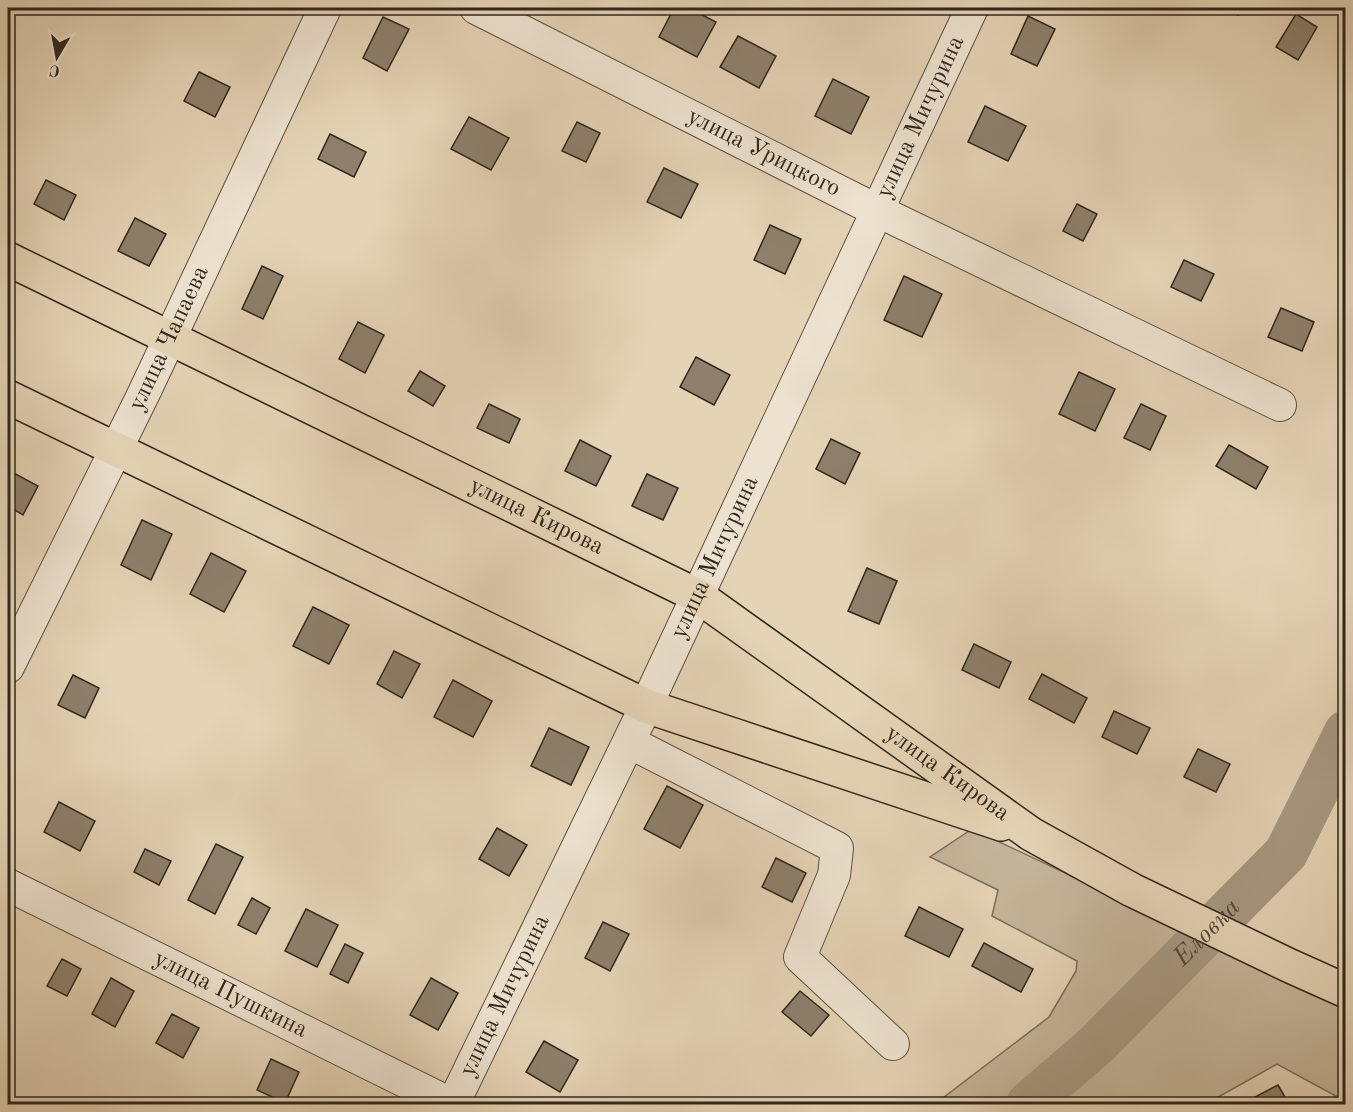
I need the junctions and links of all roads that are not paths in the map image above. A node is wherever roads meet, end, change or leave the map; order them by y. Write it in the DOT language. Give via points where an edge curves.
graph roads {
  1 [pos="325,8"];
  2 [pos="476,8"];
  3 [pos="972,8"];
  4 [pos="878,211"];
  5 [pos="8,259"];
  6 [pos="170,338"];
  7 [pos="8,397"];
  8 [pos="1280,405"];
  9 [pos="116,450"];
  10 [pos="698,596"];
  11 [pos="8,667"];
  12 [pos="646,706"];
  13 [pos="629,742"];
  14 [pos="1031,834"];
  15 [pos="8,885"];
  16 [pos="1346,991"];
  17 [pos="893,1044"];
  18 [pos="452,1104"];
  1 -- 6 [label="street, улица Чапаева"];
  2 -- 4 [label="street, улица Урицкого"];
  3 -- 4 [label="street, улица Мичурина"];
  4 -- 8 [label="street, улица Урицкого"];
  4 -- 10 [label="street, улица Мичурина"];
  5 -- 6 [label="main road, улица Кирова"];
  6 -- 9 [label="street, улица Чапаева"];
  6 -- 10 [label="main road, улица Кирова"];
  7 -- 9 [label="main road, улица Кирова"];
  9 -- 11 [label="street, улица Чапаева"];
  9 -- 12 [label="main road, улица Кирова"];
  10 -- 12 [label="street, улица Мичурина"];
  10 -- 14 [label="main road, улица Кирова"];
  12 -- 13 [label="street, улица Мичурина"];
  12 -- 14 [label="main road, улица Кирова"];
  13 -- 17 [label="street" via="837,848 834,875 800,957"];
  13 -- 18 [label="street, улица Мичурина"];
  14 -- 16 [label="main road, улица Кирова" via="1132,890"];
  15 -- 18 [label="street, улица Пушкина"];
}
